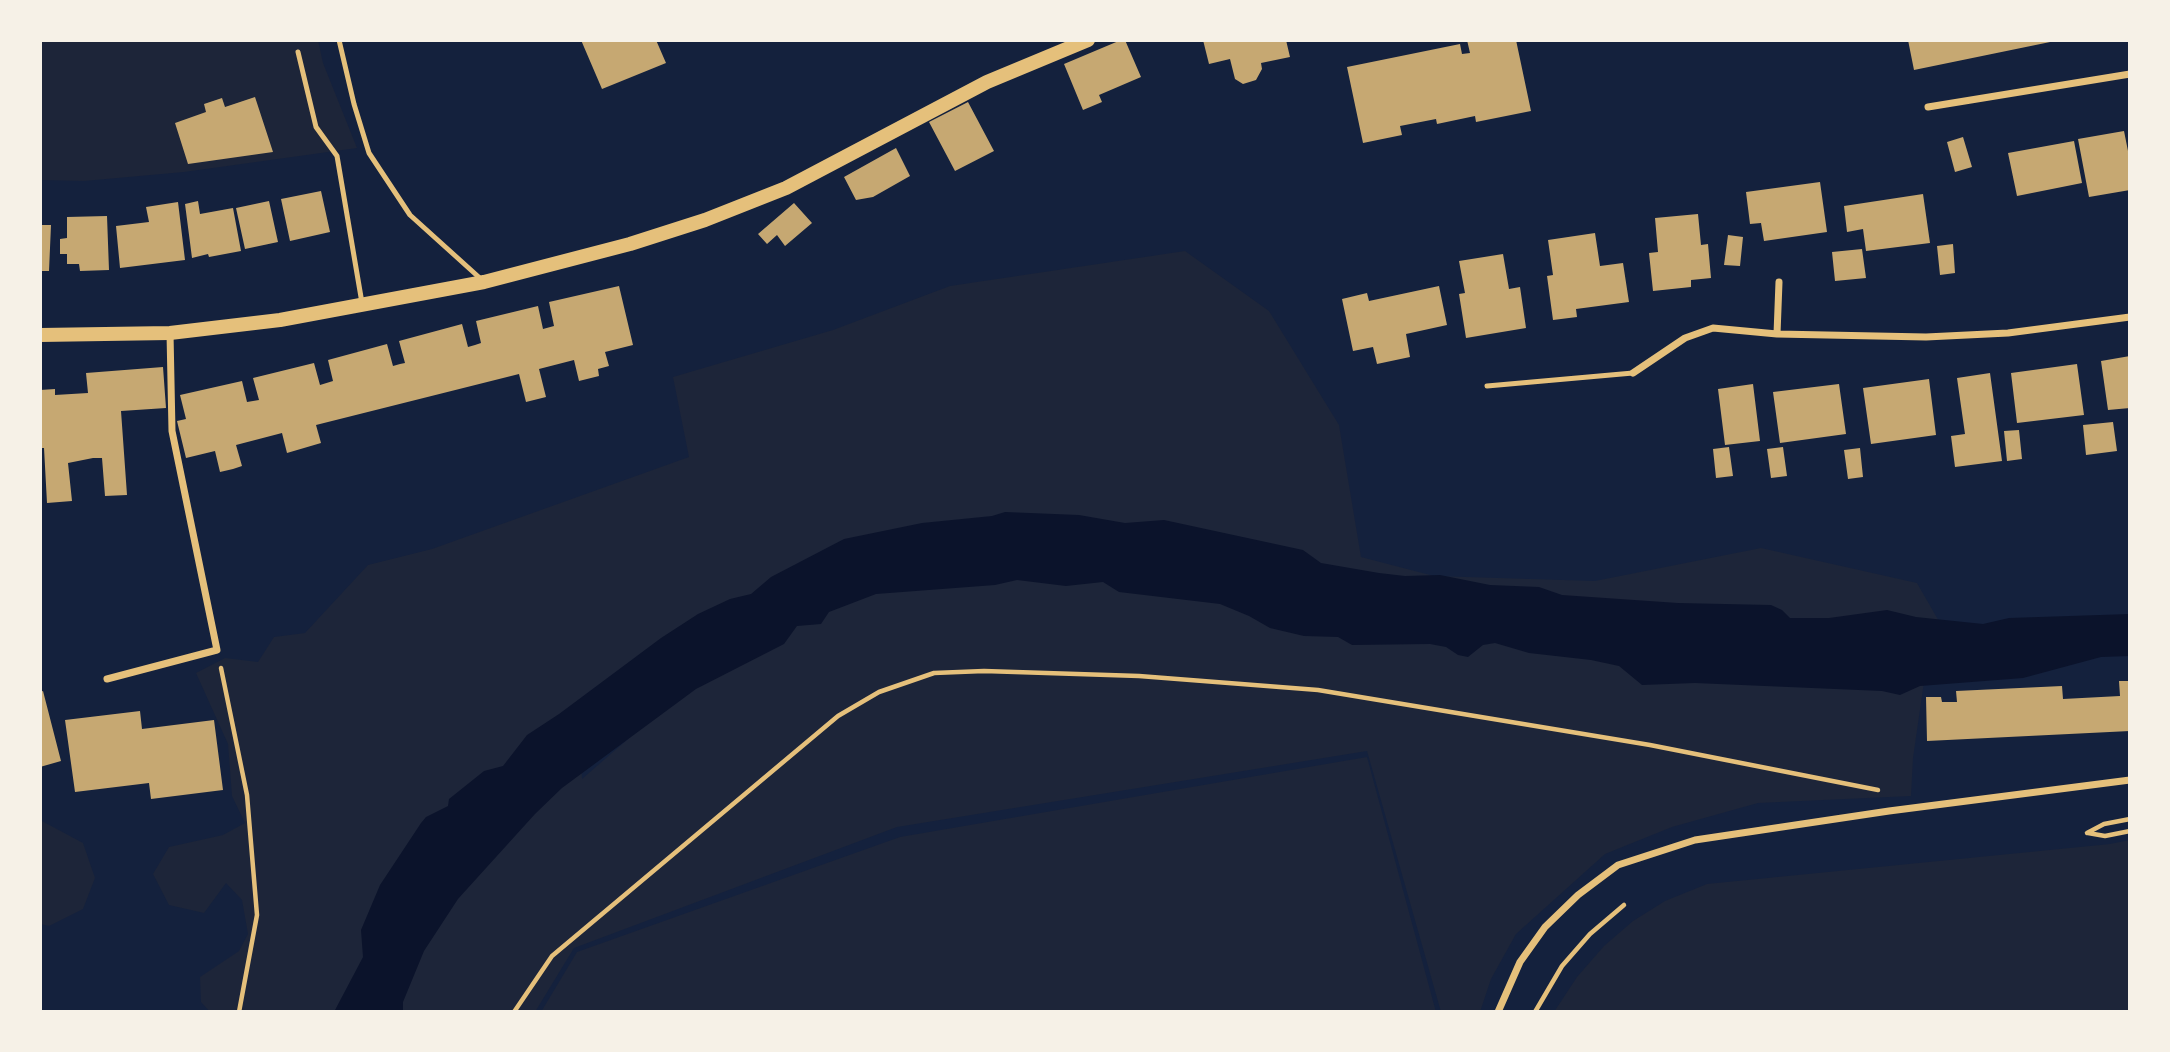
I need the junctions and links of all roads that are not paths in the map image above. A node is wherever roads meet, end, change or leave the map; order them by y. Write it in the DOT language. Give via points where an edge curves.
graph roads {
  1 [pos="340,40"];
  2 [pos="1088,40"];
  3 [pos="298,52"];
  4 [pos="2130,74"];
  5 [pos="1928,107"];
  6 [pos="484,282"];
  7 [pos="1779,282"];
  8 [pos="362,306"];
  9 [pos="2130,317"];
  10 [pos="170,332"];
  11 [pos="1777,334"];
  12 [pos="40,335"];
  13 [pos="1633,373"];
  14 [pos="1487,386"];
  15 [pos="107,679"];
  16 [pos="2130,780"];
  17 [pos="1497,1012"];
  1 -- 6 [label="lane" via="369,153 410,215"];
  2 -- 6 [label="main road" via="987,82 786,188 630,244"];
  3 -- 8 [label="lane" via="316,127 337,156"];
  4 -- 5 [label="street"];
  6 -- 8 [label="main road"];
  7 -- 11 [label="street"];
  8 -- 10 [label="main road"];
  9 -- 11 [label="street" via="2008,333 1926,337"];
  10 -- 12 [label="main road"];
  10 -- 15 [label="street" via="172,431 217,650"];
  11 -- 13 [label="street" via="1713,328 1685,338"];
  13 -- 14 [label="lane"];
  16 -- 17 [label="street" via="1695,840 1618,865 1545,927 1521,962"];
}
